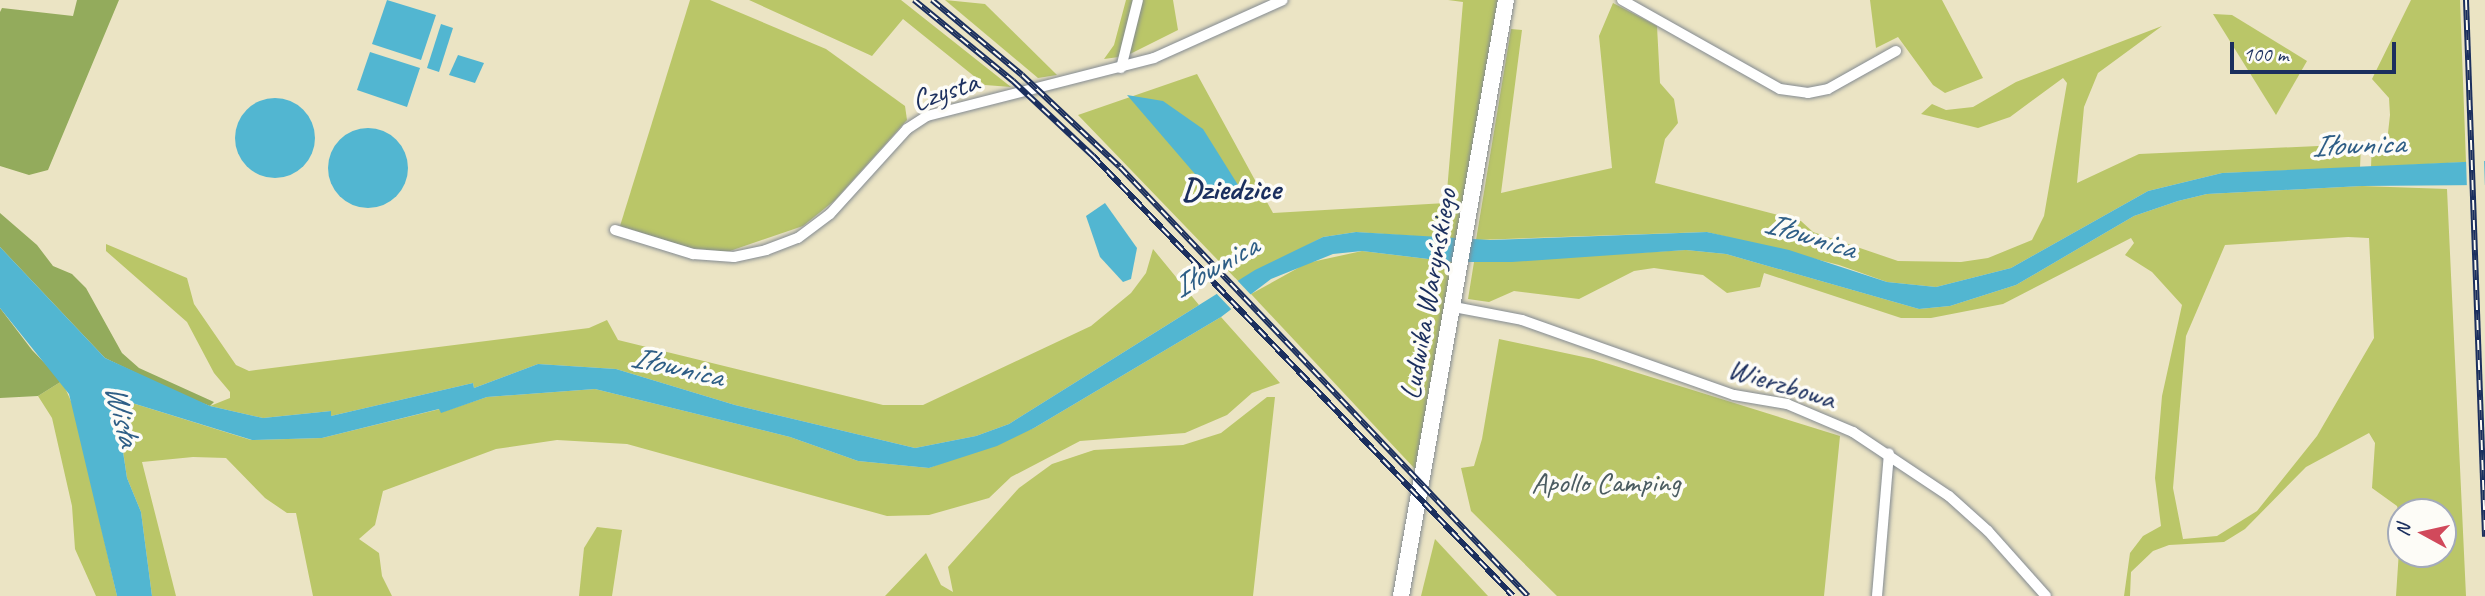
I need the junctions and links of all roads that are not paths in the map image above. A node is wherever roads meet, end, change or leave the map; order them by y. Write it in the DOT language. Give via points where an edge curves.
graph roads {
  1 [pos="1138,0"];
  2 [pos="1283,0"];
  3 [pos="1506,0"];
  4 [pos="1622,0"];
  5 [pos="1896,51"];
  6 [pos="1121,68"];
  7 [pos="615,230"];
  8 [pos="1454,307"];
  9 [pos="1889,454"];
  10 [pos="1401,596"];
  11 [pos="1877,596"];
  12 [pos="2046,596"];
  1 -- 6 [label="street"];
  2 -- 6 [label="street, Czysta" via="1187,46"];
  3 -- 8 [label="street, Ludwika Waryńskiego"];
  4 -- 5 [label="street" via="1780,89 1808,93 1828,89"];
  6 -- 7 [label="street, Czysta" via="927,116 907,128 830,214 798,238 766,250 734,257 693,254"];
  8 -- 9 [label="street, Wierzbowa" via="1522,320 1734,396 1787,404 1853,432"];
  8 -- 10 [label="street, Ludwika Waryńskiego"];
  9 -- 11 [label="street"];
  9 -- 12 [label="street, Wierzbowa" via="1988,531"];
}
